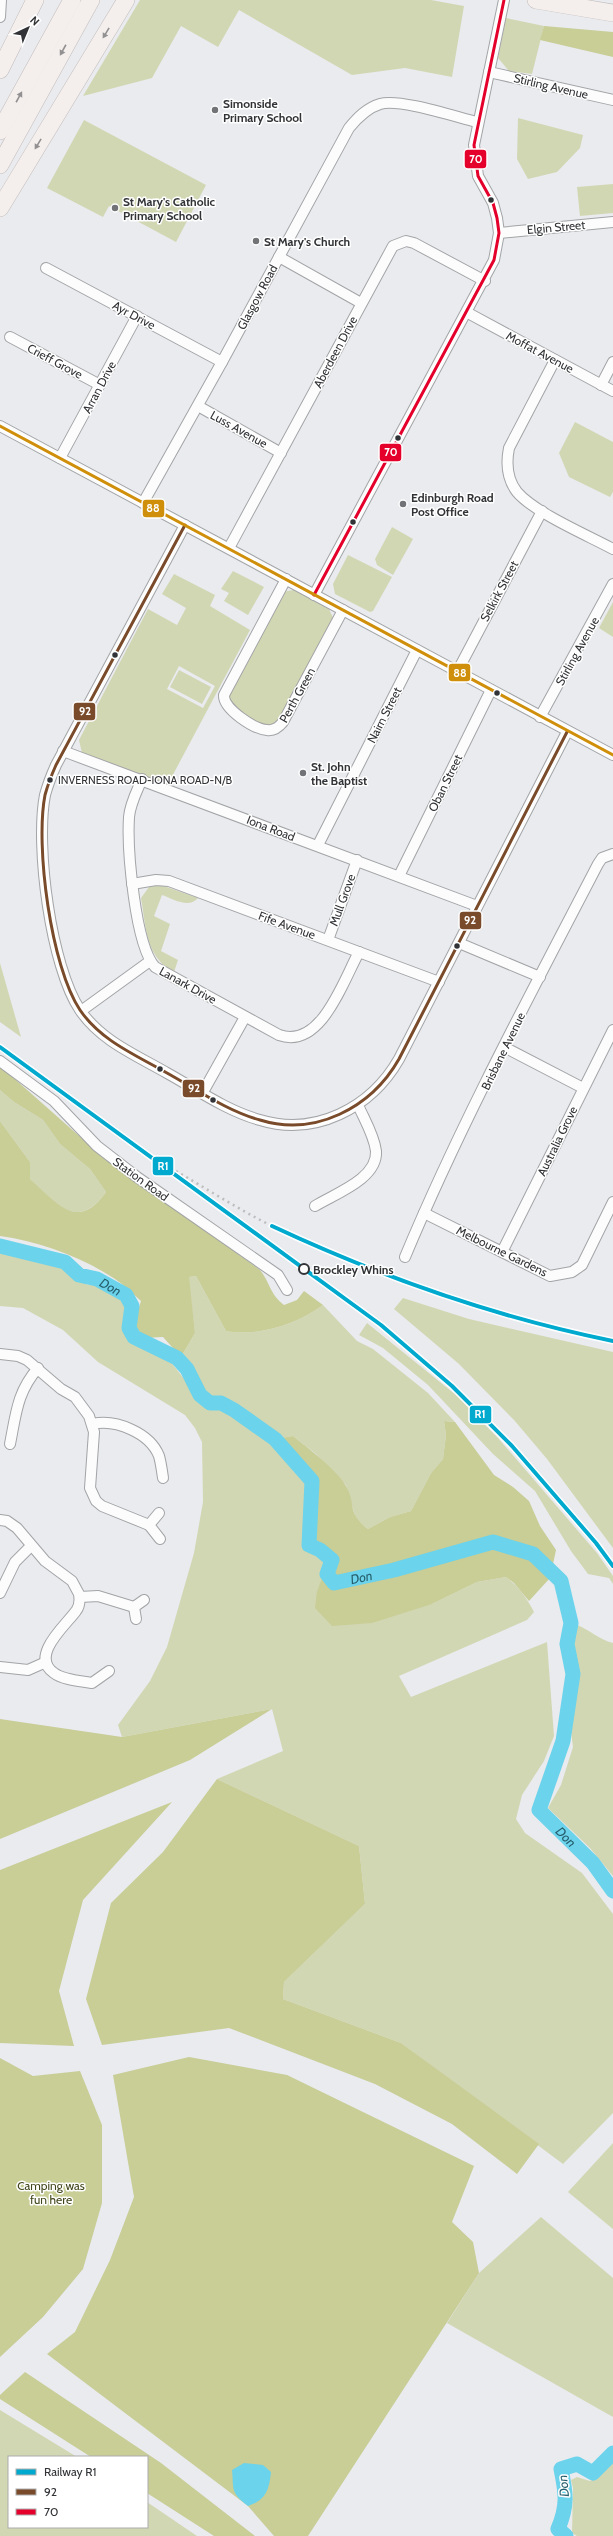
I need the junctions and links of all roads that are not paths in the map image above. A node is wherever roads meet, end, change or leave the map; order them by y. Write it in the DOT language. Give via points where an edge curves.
graph roads {
  1 [pos="1,0"];
  2 [pos="35,0"];
  3 [pos="72,0"];
  4 [pos="126,0"];
  5 [pos="504,0"];
  6 [pos="536,0"];
  7 [pos="90,2"];
  8 [pos="613,13"];
  9 [pos="0,17"];
  10 [pos="0,70"];
  11 [pos="489,72"];
  12 [pos="613,100"];
  13 [pos="477,122"];
  14 [pos="0,131"];
  15 [pos="0,165"];
  16 [pos="0,208"];
  17 [pos="613,222"];
  18 [pos="499,233"];
  19 [pos="279,257"];
  20 [pos="46,268"];
  21 [pos="485,281"];
  22 [pos="361,303"];
  23 [pos="468,313"];
  24 [pos="137,316"];
  25 [pos="10,337"];
  26 [pos="555,360"];
  27 [pos="222,362"];
  28 [pos="613,362"];
  29 [pos="100,385"];
  30 [pos="601,385"];
  31 [pos="613,391"];
  32 [pos="198,406"];
  33 [pos="0,426"];
  34 [pos="281,452"];
  35 [pos="60,458"];
  36 [pos="143,503"];
  37 [pos="542,511"];
  38 [pos="185,525"];
  39 [pos="229,548"];
  40 [pos="613,549"];
  41 [pos="286,579"];
  42 [pos="613,584"];
  43 [pos="314,595"];
  44 [pos="343,610"];
  45 [pos="417,650"];
  46 [pos="457,672"];
  47 [pos="491,690"];
  48 [pos="540,717"];
  49 [pos="567,732"];
  50 [pos="63,751"];
  51 [pos="613,755"];
  52 [pos="142,779"];
  53 [pos="318,845"];
  54 [pos="613,854"];
  55 [pos="357,860"];
  56 [pos="399,876"];
  57 [pos="132,884"];
  58 [pos="477,906"];
  59 [pos="328,940"];
  60 [pos="459,943"];
  61 [pos="359,952"];
  62 [pos="150,961"];
  63 [pos="540,977"];
  64 [pos="439,982"];
  65 [pos="81,1011"];
  66 [pos="244,1016"];
  67 [pos="613,1030"];
  68 [pos="504,1048"];
  69 [pos="0,1061"];
  70 [pos="583,1088"];
  71 [pos="202,1092"];
  72 [pos="358,1105"];
  73 [pos="613,1202"];
  74 [pos="315,1206"];
  75 [pos="424,1213"];
  76 [pos="502,1252"];
  77 [pos="405,1257"];
  78 [pos="287,1290"];
  79 [pos="0,1354"];
  80 [pos="38,1368"];
  81 [pos="93,1424"];
  82 [pos="10,1444"];
  83 [pos="163,1478"];
  84 [pos="159,1513"];
  85 [pos="0,1520"];
  86 [pos="149,1525"];
  87 [pos="160,1539"];
  88 [pos="31,1546"];
  89 [pos="0,1593"];
  90 [pos="80,1597"];
  91 [pos="144,1600"];
  92 [pos="134,1607"];
  93 [pos="136,1619"];
  94 [pos="46,1662"];
  95 [pos="0,1667"];
  96 [pos="109,1671"];
  1 -- 9 [label="street"];
  2 -- 10 [label="highway"];
  14 -- 3 [label="highway, one-way"];
  4 -- 16 [label="highway, one-way"];
  5 -- 11 [label="street"];
  6 -- 8 [label="highway"];
  7 -- 15 [label="highway, one-way"];
  11 -- 12 [label="street, Stirling Avenue"];
  11 -- 13 [label="street"];
  13 -- 18 [label="street" via="474,160 478,176 493,203"];
  13 -- 19 [label="street, Glasgow Road" via="396,103 382,104 362,113 349,128"];
  17 -- 18 [label="street, Elgin Street"];
  18 -- 21 [label="street" via="494,260"];
  19 -- 22 [label="street"];
  19 -- 27 [label="street, Glasgow Road"];
  20 -- 24 [label="street, Ayr Drive"];
  21 -- 22 [label="street, Aberdeen Drive" via="414,243 399,242 389,252"];
  21 -- 23 [label="street"];
  22 -- 34 [label="street, Aberdeen Drive"];
  23 -- 26 [label="street, Moffat Avenue"];
  23 -- 43 [label="street"];
  24 -- 27 [label="street, Ayr Drive"];
  24 -- 29 [label="street, Arran Drive"];
  25 -- 29 [label="street, Crieff Grove"];
  26 -- 30 [label="street, Moffat Avenue"];
  26 -- 37 [label="street" via="516,432 506,462 509,476 517,491"];
  27 -- 32 [label="street, Glasgow Road"];
  28 -- 30 [label="street"];
  29 -- 35 [label="street, Arran Drive"];
  30 -- 31 [label="street, Moffat Avenue"];
  32 -- 34 [label="street, Luss Avenue"];
  32 -- 36 [label="street, Glasgow Road"];
  33 -- 35 [label="street"];
  34 -- 39 [label="street, Aberdeen Drive"];
  35 -- 36 [label="street"];
  36 -- 38 [label="street"];
  37 -- 40 [label="street"];
  37 -- 46 [label="street, Selkirk Street"];
  38 -- 39 [label="street"];
  38 -- 50 [label="street"];
  39 -- 41 [label="street"];
  41 -- 43 [label="street"];
  41 -- 44 [label="street, Perth Green" via="224,695 229,710 263,729 274,729 283,722"];
  42 -- 48 [label="street, Stirling Avenue"];
  43 -- 44 [label="street"];
  44 -- 45 [label="street"];
  45 -- 46 [label="street"];
  45 -- 53 [label="street, Nairn Street"];
  46 -- 47 [label="street"];
  47 -- 48 [label="street"];
  47 -- 56 [label="street, Oban Street"];
  48 -- 49 [label="street"];
  49 -- 51 [label="street"];
  49 -- 58 [label="street"];
  50 -- 52 [label="street, Iona Road"];
  50 -- 65 [label="street" via="45,794 44,851 48,898 59,958 67,984"];
  52 -- 53 [label="street, Iona Road"];
  52 -- 57 [label="street, Lanark Drive" via="129,817"];
  53 -- 55 [label="street, Iona Road"];
  54 -- 63 [label="street, Brisbane Avenue" via="602,858 598,864"];
  55 -- 56 [label="street, Iona Road"];
  55 -- 59 [label="street, Mull Grove"];
  56 -- 58 [label="street, Iona Road"];
  57 -- 59 [label="street, Fife Avenue" via="156,880 169,881"];
  57 -- 62 [label="street, Lanark Drive" via="144,946"];
  58 -- 60 [label="street"];
  59 -- 61 [label="street, Fife Avenue"];
  60 -- 63 [label="street"];
  60 -- 64 [label="street"];
  61 -- 64 [label="street, Fife Avenue"];
  61 -- 66 [label="street, Lanark Drive" via="326,1014 310,1032 298,1038 285,1038"];
  62 -- 65 [label="street"];
  62 -- 66 [label="street, Lanark Drive" via="164,972"];
  63 -- 68 [label="street, Brisbane Avenue"];
  64 -- 72 [label="street" via="393,1070 377,1090"];
  65 -- 71 [label="street" via="102,1034 120,1047"];
  66 -- 71 [label="street"];
  67 -- 70 [label="street, Australia Grove"];
  68 -- 70 [label="street"];
  68 -- 75 [label="street, Brisbane Avenue"];
  69 -- 78 [label="street, Station Road" via="54,1101 97,1146 137,1177 278,1275"];
  70 -- 76 [label="street, Australia Grove"];
  71 -- 72 [label="street" via="244,1115 275,1124 318,1122 349,1111"];
  72 -- 74 [label="street" via="374,1142 376,1151 372,1167 358,1180"];
  73 -- 76 [label="street, Melbourne Gardens" via="582,1265 572,1272 550,1276"];
  75 -- 76 [label="street, Melbourne Gardens"];
  75 -- 77 [label="street, Brisbane Avenue"];
  79 -- 80 [label="street" via="18,1356"];
  80 -- 81 [label="street" via="80,1402"];
  80 -- 82 [label="street" via="23,1387"];
  81 -- 83 [label="street" via="112,1423 143,1437 159,1456"];
  81 -- 86 [label="street" via="89,1482 92,1495 102,1506"];
  84 -- 86 [label="street"];
  85 -- 88 [label="street" via="12,1524"];
  86 -- 87 [label="street"];
  88 -- 89 [label="street" via="15,1562"];
  88 -- 90 [label="street" via="45,1561 72,1581"];
  90 -- 92 [label="street" via="98,1596"];
  90 -- 94 [label="street" via="76,1611 51,1642"];
  91 -- 92 [label="street"];
  92 -- 93 [label="street"];
  94 -- 95 [label="street" via="28,1670"];
  94 -- 96 [label="street" via="58,1675 93,1688"];
}
